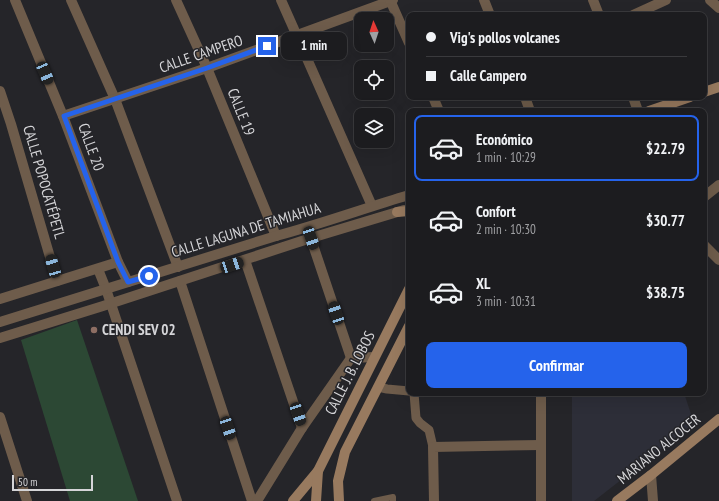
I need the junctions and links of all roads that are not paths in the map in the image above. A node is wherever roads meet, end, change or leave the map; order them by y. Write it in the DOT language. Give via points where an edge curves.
graph roads {
  1 [pos="14,0"];
  2 [pos="71,0"];
  3 [pos="176,0"];
  4 [pos="280,0"];
  5 [pos="391,0"];
  6 [pos="484,0"];
  7 [pos="593,0"];
  8 [pos="666,0"];
  9 [pos="710,0"];
  10 [pos="719,8"];
  11 [pos="489,12"];
  12 [pos="598,12"];
  13 [pos="640,12"];
  14 [pos="297,36"];
  15 [pos="406,36"];
  16 [pos="207,68"];
  17 [pos="719,87"];
  18 [pos="0,91"];
  19 [pos="707,91"];
  20 [pos="115,99"];
  21 [pos="681,100"];
  22 [pos="658,108"];
  23 [pos="64,116"];
  24 [pos="719,184"];
  25 [pos="707,194"];
  26 [pos="406,196"];
  27 [pos="372,206"];
  28 [pos="406,211"];
  29 [pos="398,212"];
  30 [pos="307,228"];
  31 [pos="276,236"];
  32 [pos="311,238"];
  33 [pos="707,248"];
  34 [pos="245,260"];
  35 [pos="719,260"];
  36 [pos="118,262"];
  37 [pos="178,267"];
  38 [pos="98,269"];
  39 [pos="57,281"];
  40 [pos="180,281"];
  41 [pos="128,282"];
  42 [pos="106,289"];
  43 [pos="406,294"];
  44 [pos="0,300"];
  45 [pos="110,304"];
  46 [pos="0,322"];
  47 [pos="406,332"];
  48 [pos="0,338"];
  49 [pos="374,357"];
  50 [pos="351,358"];
  51 [pos="378,387"];
  52 [pos="406,392"];
  53 [pos="414,396"];
  54 [pos="541,396"];
  55 [pos="0,417"];
  56 [pos="719,419"];
  57 [pos="302,428"];
  58 [pos="540,445"];
  59 [pos="433,447"];
  60 [pos="318,471"];
  61 [pos="651,476"];
  62 [pos="27,501"];
  63 [pos="177,501"];
  64 [pos="252,501"];
  65 [pos="257,501"];
  66 [pos="293,501"];
  67 [pos="316,501"];
  68 [pos="339,501"];
  69 [pos="374,501"];
  70 [pos="394,501"];
  71 [pos="434,501"];
  72 [pos="541,501"];
  73 [pos="617,501"];
  74 [pos="653,501"];
  1 -- 23 [label="street, CALLE 20"];
  2 -- 20 [label="street"];
  3 -- 16 [label="street, CALLE 19"];
  4 -- 14 [label="street"];
  5 -- 14 [label="street, CALLE CAMPERO"];
  5 -- 15 [label="street"];
  6 -- 11 [label="street"];
  7 -- 12 [label="street"];
  8 -- 13 [label="street"];
  9 -- 10 [label="street"];
  14 -- 16 [label="street, CALLE CAMPERO"];
  14 -- 27 [label="street"];
  16 -- 20 [label="street, CALLE CAMPERO"];
  16 -- 31 [label="street, CALLE 19"];
  17 -- 19 [label="main road"];
  18 -- 39 [label="street, CALLE POPOCATÉPETL"];
  20 -- 23 [label="street, CALLE CAMPERO"];
  20 -- 37 [label="street"];
  21 -- 22 [label="main road"];
  23 -- 36 [label="street, CALLE 20"];
  24 -- 25 [label="street"];
  26 -- 27 [label="street, CALLE LAGUNA DE TAMIAHUA"];
  27 -- 30 [label="street, CALLE LAGUNA DE TAMIAHUA"];
  28 -- 29 [label="main road"];
  29 -- 32 [label="street, CALLE LAGUNA DE TAMIAHUA"];
  30 -- 31 [label="street, CALLE LAGUNA DE TAMIAHUA"];
  30 -- 32 [label="street"];
  31 -- 37 [label="street, CALLE LAGUNA DE TAMIAHUA"];
  32 -- 34 [label="street, CALLE LAGUNA DE TAMIAHUA"];
  32 -- 50 [label="street"];
  33 -- 35 [label="street"];
  34 -- 40 [label="street, CALLE LAGUNA DE TAMIAHUA"];
  34 -- 57 [label="street"];
  36 -- 38 [label="street"];
  36 -- 41 [label="street, CALLE 20"];
  37 -- 41 [label="street, CALLE LAGUNA DE TAMIAHUA"];
  38 -- 39 [label="street"];
  38 -- 42 [label="street"];
  39 -- 44 [label="street"];
  40 -- 45 [label="street, CALLE LAGUNA DE TAMIAHUA"];
  40 -- 64 [label="street"];
  41 -- 42 [label="street, CALLE LAGUNA DE TAMIAHUA"];
  42 -- 45 [label="street"];
  42 -- 46 [label="street, CALLE LAGUNA DE TAMIAHUA"];
  43 -- 49 [label="main road, CALLE J. B. LOBOS"];
  45 -- 48 [label="street, CALLE LAGUNA DE TAMIAHUA"];
  45 -- 63 [label="street"];
  47 -- 51 [label="main road, CALLE J. B. LOBOS"];
  49 -- 50 [label="street"];
  49 -- 60 [label="main road, CALLE J. B. LOBOS"];
  50 -- 57 [label="street"];
  51 -- 52 [label="street"];
  51 -- 68 [label="main road, CALLE J. B. LOBOS" via="345,452 338,481"];
  53 -- 59 [label="street" via="416,418 429,430"];
  54 -- 58 [label="street"];
  55 -- 62 [label="street"];
  56 -- 61 [label="main road, MARIANO ALCOCER"];
  57 -- 65 [label="street"];
  58 -- 59 [label="street"];
  58 -- 72 [label="street"];
  59 -- 71 [label="street"];
  60 -- 66 [label="main road"];
  60 -- 67 [label="main road"];
  61 -- 73 [label="main road, MARIANO ALCOCER"];
  61 -- 74 [label="street"];
  69 -- 70 [label="lane" via="393,497"];
}
